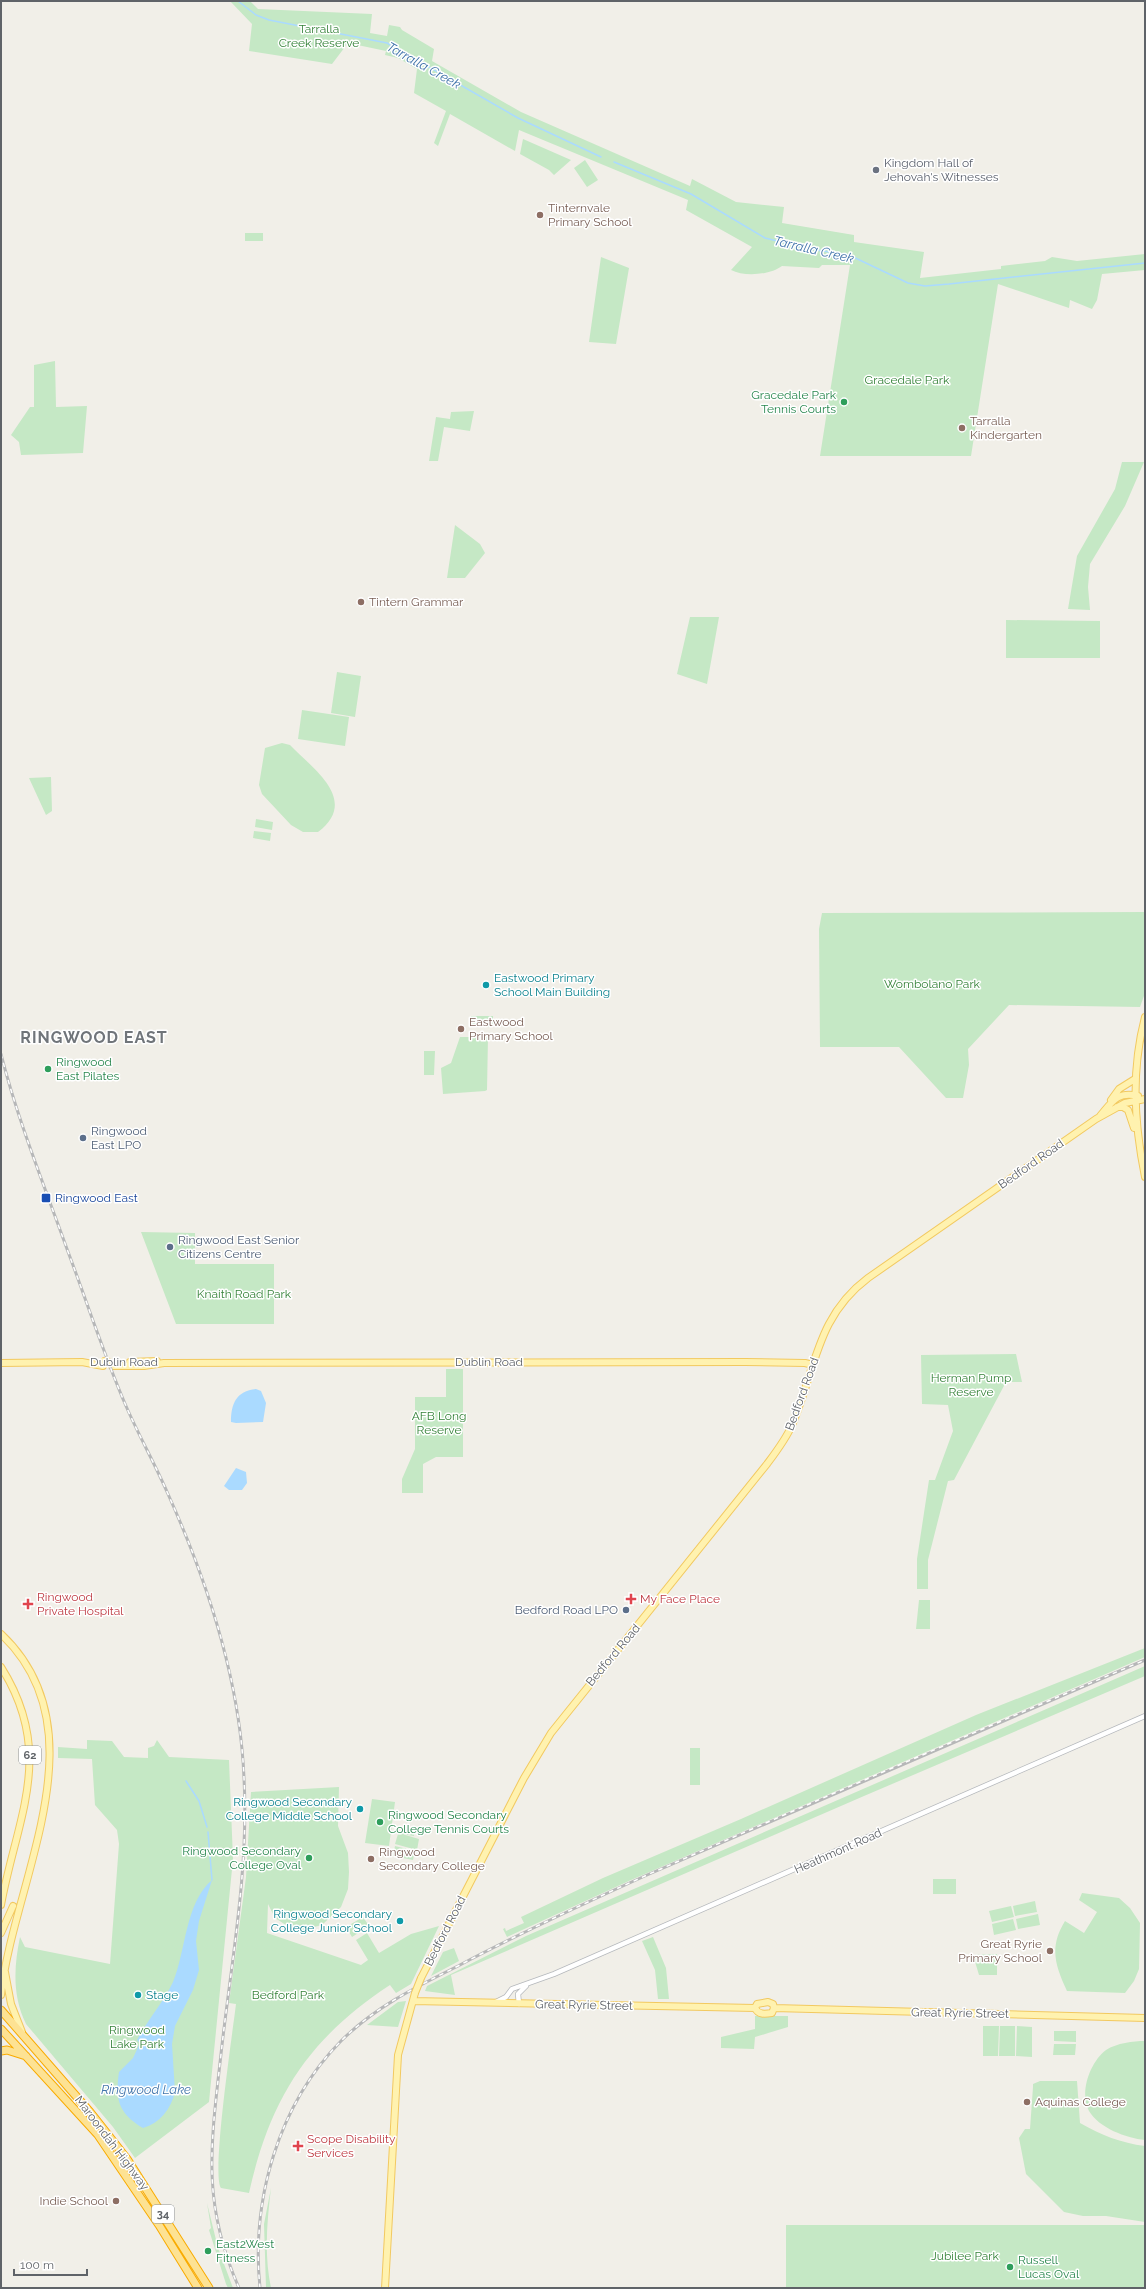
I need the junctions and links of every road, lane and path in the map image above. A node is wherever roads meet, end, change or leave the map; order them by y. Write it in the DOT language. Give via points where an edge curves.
graph roads {
  1 [pos="1145,1017"];
  2 [pos="1135,1079"];
  3 [pos="1135,1098"];
  4 [pos="1145,1099"];
  5 [pos="1111,1100"];
  6 [pos="1117,1107"];
  7 [pos="1096,1119"];
  8 [pos="1140,1149"];
  9 [pos="1145,1177"];
  10 [pos="1,1363"];
  11 [pos="813,1365"];
  12 [pos="1,1634"];
  13 [pos="1,1667"];
  14 [pos="1145,1716"];
  15 [pos="2,1897"];
  16 [pos="20,1902"];
  17 [pos="1,1905"];
  18 [pos="13,1906"];
  19 [pos="1,1933"];
  20 [pos="4,1966"];
  21 [pos="529,1984"];
  22 [pos="1,1994"];
  23 [pos="413,2001"];
  24 [pos="492,2003"];
  25 [pos="519,2004"];
  26 [pos="755,2008"];
  27 [pos="774,2008"];
  28 [pos="1,2010"];
  29 [pos="1145,2018"];
  30 [pos="1,2029"];
  31 [pos="22,2033"];
  32 [pos="1,2051"];
  33 [pos="26,2056"];
  34 [pos="75,2094"];
  35 [pos="66,2102"];
  36 [pos="206,2287"];
  37 [pos="198,2288"];
  38 [pos="385,2288"];
  1 -- 2 [label="main road"];
  2 -- 3 [label="main road"];
  2 -- 5 [label="main road, Bedford Road" via="1119,1089"];
  3 -- 4 [label="main road"];
  3 -- 5 [label="main road" via="1121,1095"];
  3 -- 6 [label="main road, Bedford Road"];
  3 -- 8 [label="main road"];
  5 -- 7 [label="main road, Bedford Road"];
  6 -- 7 [label="main road, Bedford Road"];
  6 -- 8 [label="main road" via="1128,1110"];
  7 -- 11 [label="main road, Bedford Road" via="853,1289 829,1320"];
  8 -- 9 [label="main road"];
  10 -- 11 [label="main road, Dublin Road, bridge" via="745,1362"];
  11 -- 23 [label="main road, Bedford Road, bridge" via="791,1427 767,1464 546,1740 421,1978"];
  12 -- 16 [label="main road, 62" via="26,1664 35,1681 44,1708 49,1739 46,1802"];
  13 -- 15 [label="main road, 62" via="20,1708 27,1734 30,1761 26,1808"];
  14 -- 21 [label="street, Heathmont Road"];
  15 -- 17 [label="main road, 62"];
  15 -- 18 [label="main road" via="7,1905"];
  16 -- 18 [label="main road"];
  16 -- 20 [label="main road, 62"];
  18 -- 19 [label="main road"];
  20 -- 22 [label="main road, 62"];
  20 -- 31 [label="main road" via="11,2004"];
  21 -- 24 [label="street, Heathmont Road" via="512,1989 501,2000"];
  21 -- 25 [label="street" via="518,1994"];
  23 -- 24 [label="main road, Great Ryrie Street"];
  23 -- 38 [label="main road, Bedford Road" via="398,2055"];
  24 -- 25 [label="main road, Great Ryrie Street"];
  25 -- 26 [label="main road, Great Ryrie Street"];
  26 -- 27 [label="main road" via="764,2014 772,2013"];
  26 -- 27 [label="main road" via="757,2004 768,2002 773,2004"];
  27 -- 29 [label="main road, Great Ryrie Street"];
  28 -- 31 [label="highway, Maroondah Highway / 34"];
  30 -- 33 [label="highway, Maroondah Highway / 34"];
  31 -- 34 [label="highway, Maroondah Highway / 34"];
  32 -- 33 [label="highway" via="7,2050"];
  33 -- 35 [label="highway, Maroondah Highway / 34"];
  34 -- 35 [label="highway"];
  34 -- 36 [label="highway, Maroondah Highway / 34" via="127,2159"];
  35 -- 37 [label="highway, Maroondah Highway / 34" via="106,2147"];
}
